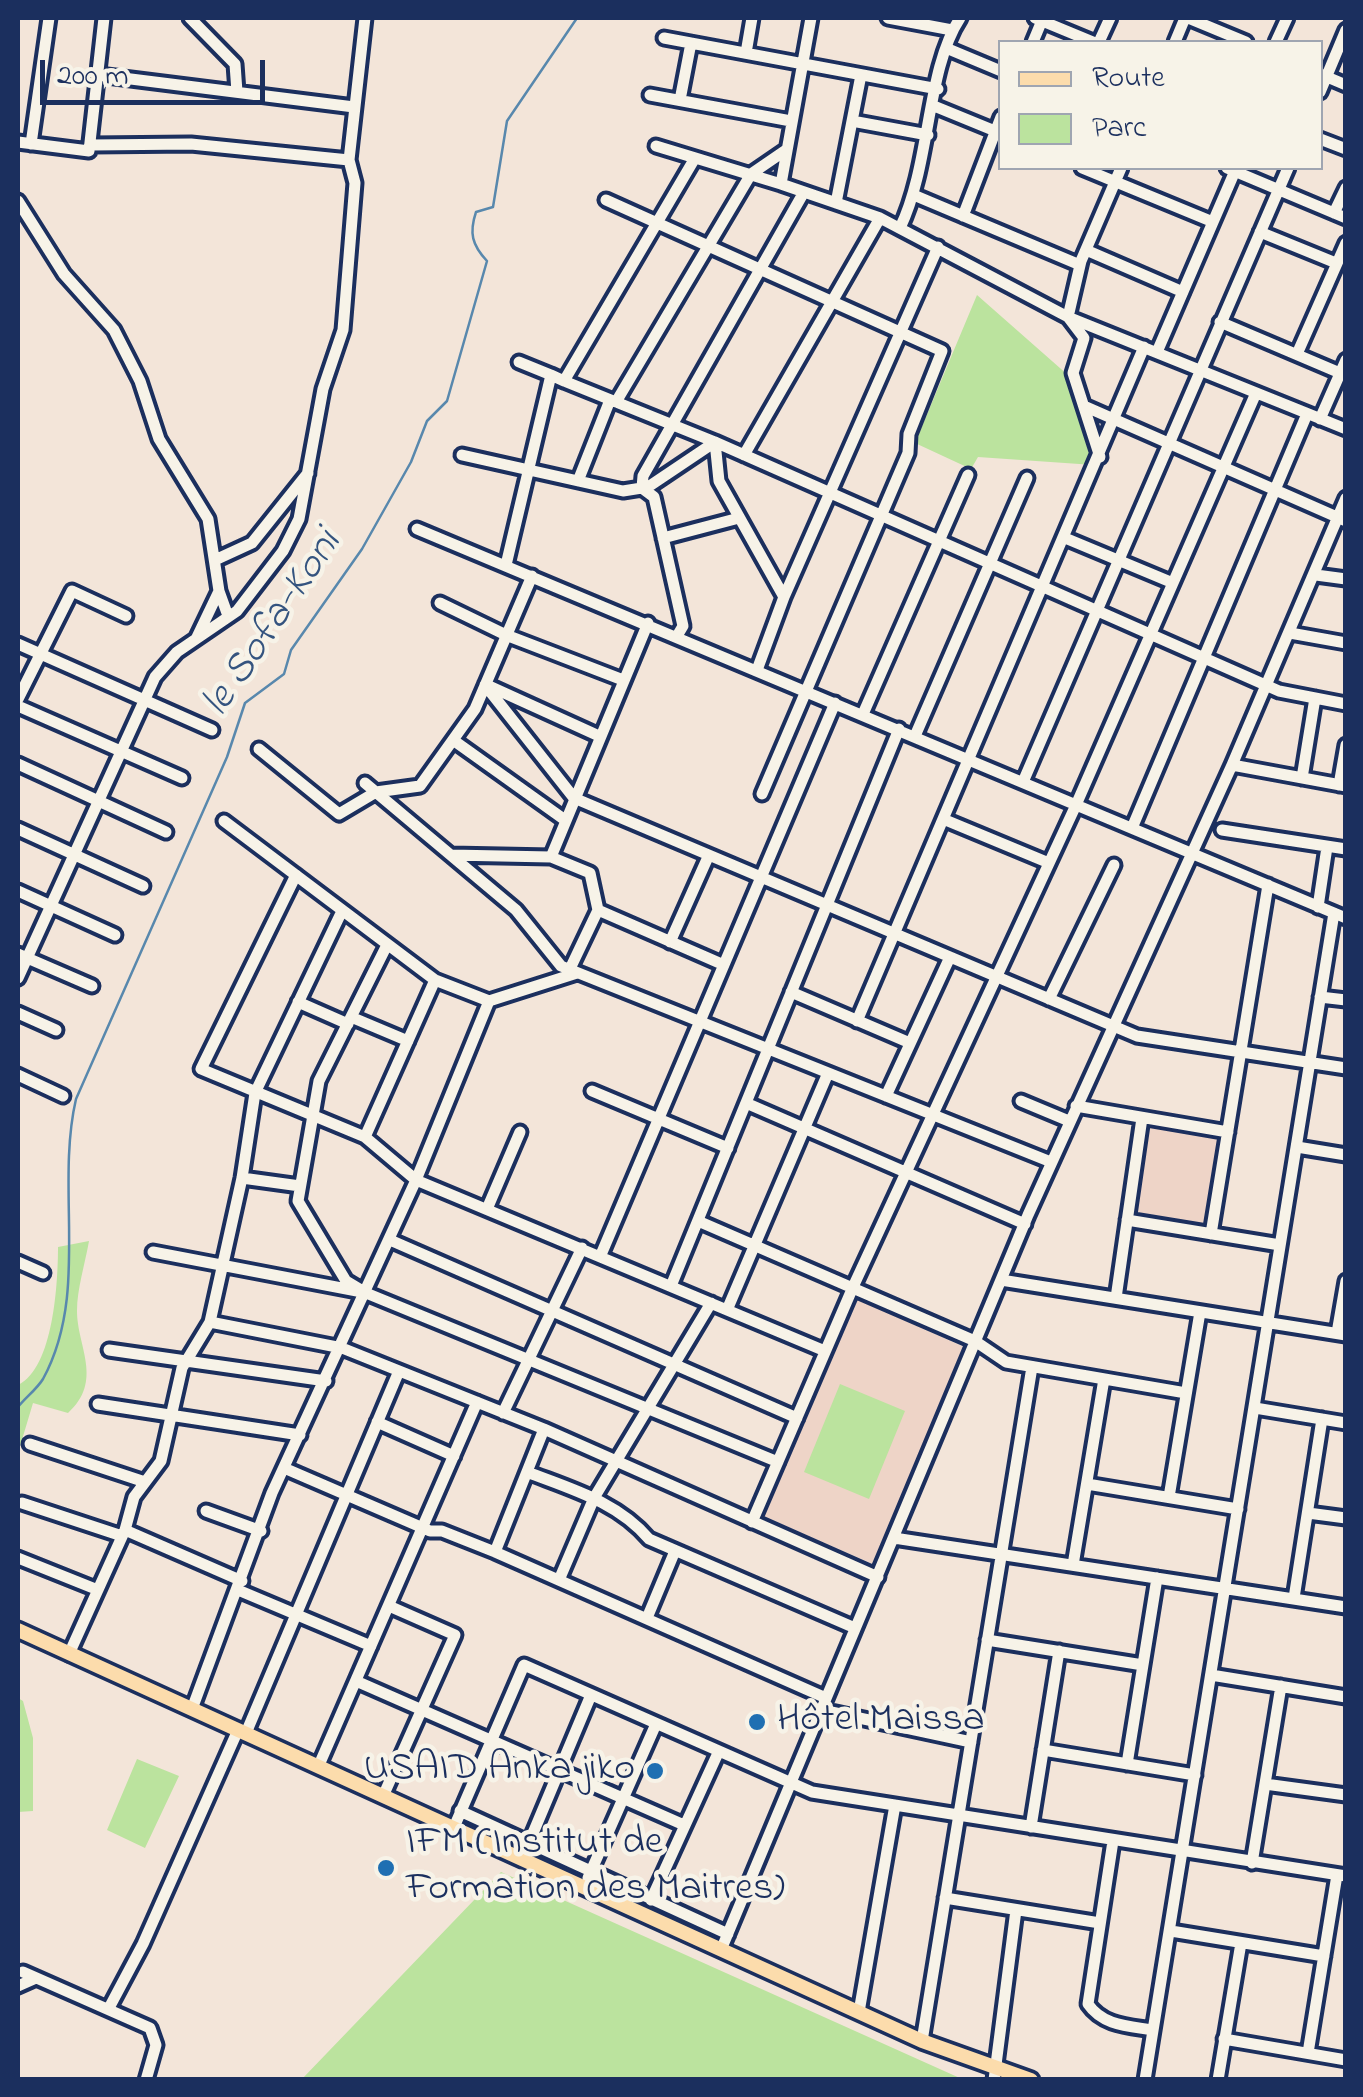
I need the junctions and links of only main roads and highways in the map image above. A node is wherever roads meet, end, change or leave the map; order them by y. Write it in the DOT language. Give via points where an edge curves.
graph roads {
  1 [pos="18,1630"];
  2 [pos="995,2074"];
  3 [pos="1031,2080"];
  1 -- 2 [label="main road" via="384,1794 458,1818 722,1950"];
  2 -- 3 [label="main road"];
}
